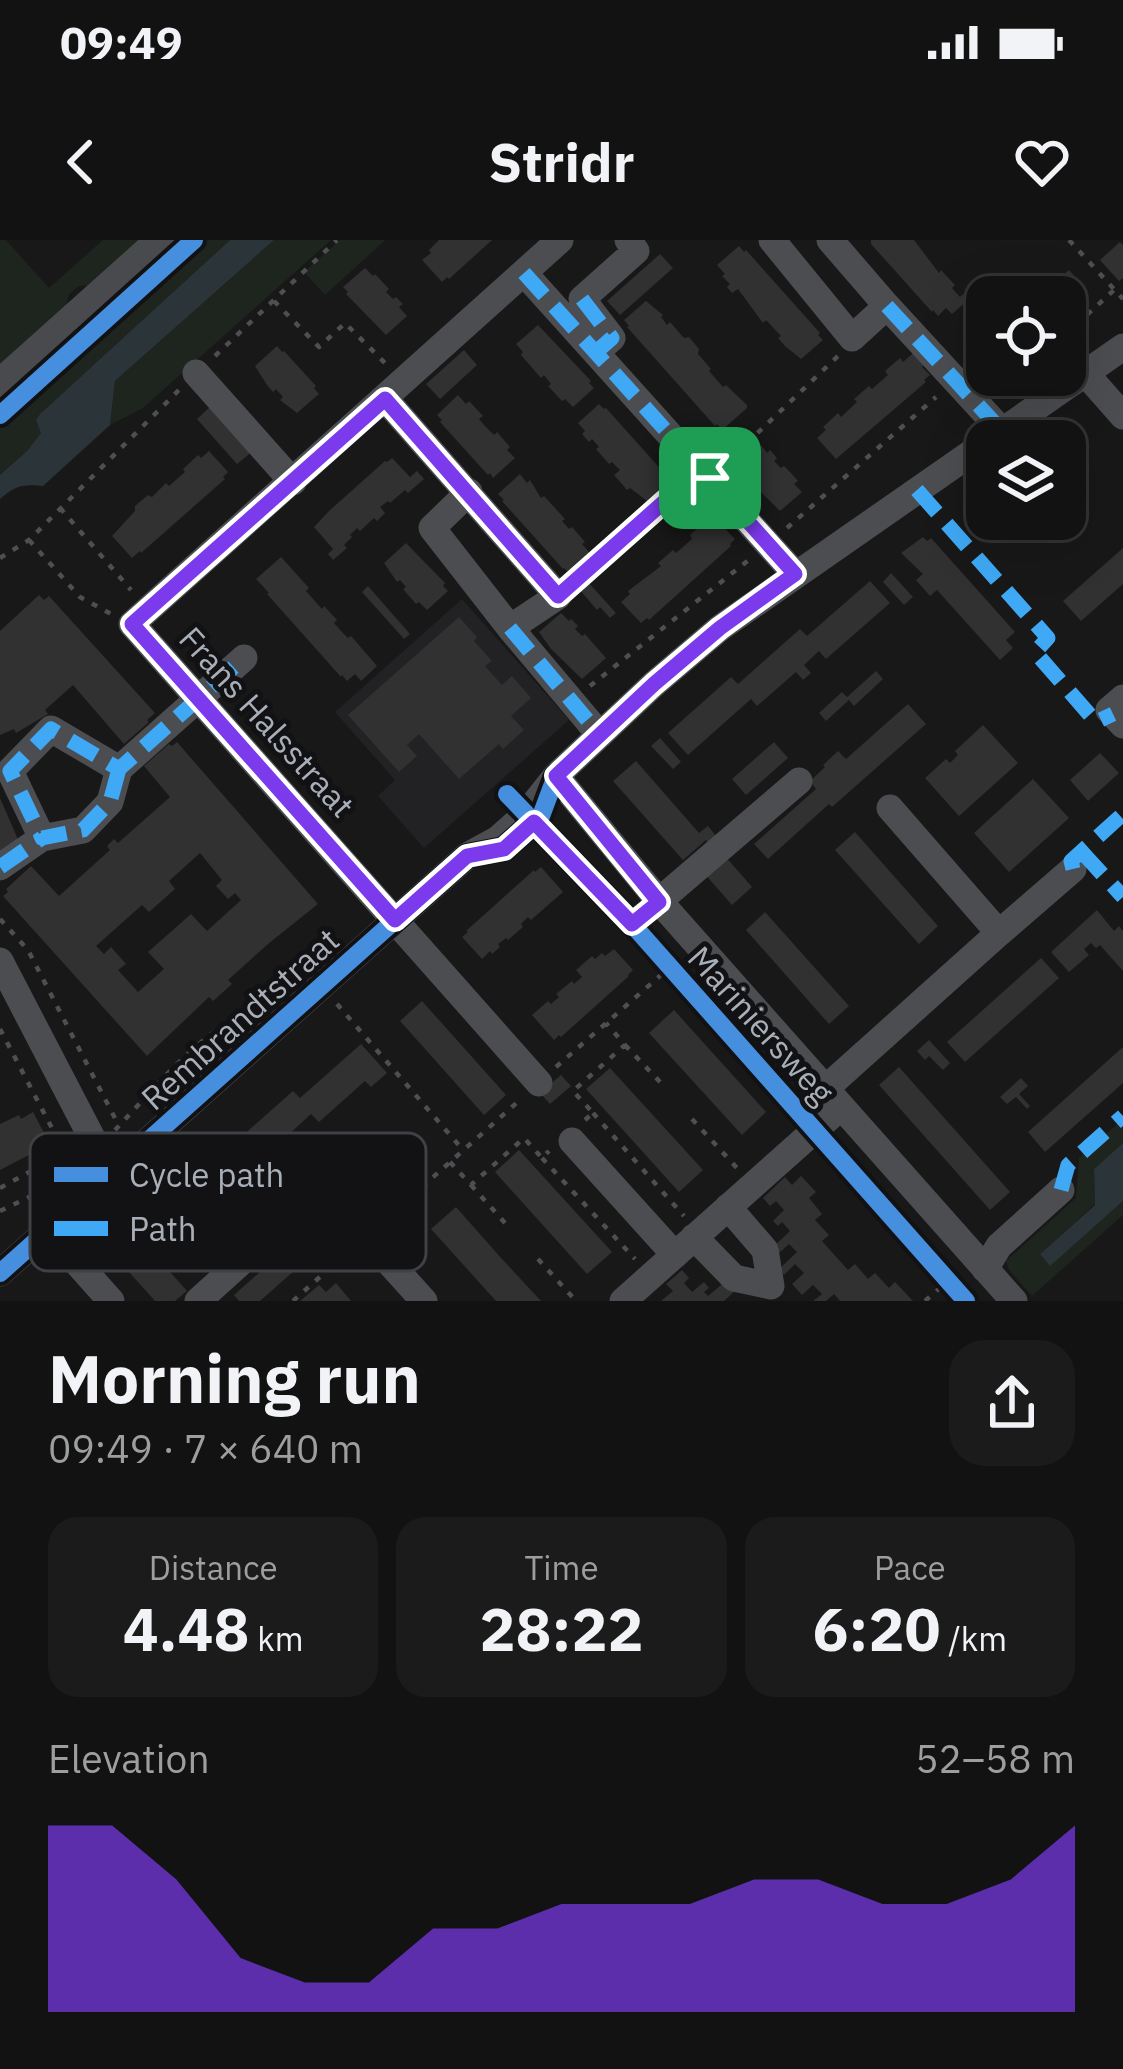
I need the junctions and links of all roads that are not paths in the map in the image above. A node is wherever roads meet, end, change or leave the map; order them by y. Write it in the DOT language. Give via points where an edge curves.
graph roads {
  1 [pos="163,240"];
  2 [pos="560,240"];
  3 [pos="628,240"];
  4 [pos="772,240"];
  5 [pos="830,240"];
  6 [pos="524,273"];
  7 [pos="887,306"];
  8 [pos="1123,347"];
  9 [pos="596,352"];
  10 [pos="196,373"];
  11 [pos="1086,374"];
  12 [pos="0,386"];
  13 [pos="394,390"];
  14 [pos="1054,396"];
  15 [pos="1123,416"];
  16 [pos="978,420"];
  17 [pos="1018,420"];
  18 [pos="966,456"];
  19 [pos="293,482"];
  20 [pos="469,492"];
  21 [pos="795,574"];
  22 [pos="510,628"];
  23 [pos="244,658"];
  24 [pos="198,698"];
  25 [pos="1123,698"];
  26 [pos="1123,725"];
  27 [pos="600,735"];
  28 [pos="119,769"];
  29 [pos="556,776"];
  30 [pos="799,781"];
  31 [pos="890,808"];
  32 [pos="42,838"];
  33 [pos="0,867"];
  34 [pos="1073,869"];
  35 [pos="659,902"];
  36 [pos="395,920"];
  37 [pos="999,933"];
  38 [pos="0,961"];
  39 [pos="538,1083"];
  40 [pos="833,1098"];
  41 [pos="90,1133"];
  42 [pos="137,1133"];
  43 [pos="569,1137"];
  44 [pos="1060,1190"];
  45 [pos="728,1207"];
  46 [pos="685,1236"];
  47 [pos="30,1246"];
  48 [pos="985,1269"];
  49 [pos="84,1271"];
  50 [pos="231,1271"];
  51 [pos="400,1271"];
  52 [pos="0,1274"];
  53 [pos="777,1294"];
  54 [pos="110,1301"];
  55 [pos="198,1301"];
  56 [pos="424,1301"];
  57 [pos="623,1301"];
  58 [pos="1014,1301"];
  1 -- 12 [label="main road"];
  2 -- 6 [label="street, Frans Halsstraat"];
  3 -- 9 [label="street" via="636,250 582,299 612,338"];
  4 -- 7 [label="street" via="852,338"];
  5 -- 7 [label="street"];
  6 -- 9 [label="street"];
  6 -- 13 [label="street, Frans Halsstraat"];
  7 -- 16 [label="street"];
  8 -- 11 [label="street, Rembrandtstraat"];
  9 -- 21 [label="street"];
  10 -- 19 [label="street"];
  11 -- 15 [label="street"];
  13 -- 19 [label="street, Frans Halsstraat"];
  13 -- 20 [label="street"];
  14 -- 17 [label="street, Rembrandtstraat"];
  18 -- 21 [label="street, Rembrandtstraat"];
  19 -- 24 [label="street, Frans Halsstraat" via="140,617"];
  20 -- 22 [label="street" via="432,528"];
  20 -- 22 [label="street" via="558,596"];
  21 -- 27 [label="street, Rembrandtstraat" via="720,628"];
  22 -- 27 [label="street"];
  23 -- 24 [label="street"];
  24 -- 28 [label="street"];
  24 -- 36 [label="street, Frans Halsstraat"];
  25 -- 26 [label="street" via="1109,710"];
  27 -- 29 [label="street, Rembrandtstraat"];
  28 -- 32 [label="street" via="110,802 83,830"];
  28 -- 32 [label="street" via="51,729 10,771"];
  29 -- 35 [label="street, Mariniersweg"];
  29 -- 36 [label="street, Rembrandtstraat" via="526,814"];
  30 -- 35 [label="street"];
  31 -- 37 [label="street"];
  32 -- 33 [label="street"];
  34 -- 37 [label="street"];
  35 -- 40 [label="street, Mariniersweg"];
  36 -- 39 [label="street, Frans Halsstraat"];
  36 -- 42 [label="street, Rembrandtstraat" via="201,1097"];
  37 -- 40 [label="street"];
  38 -- 41 [label="street"];
  40 -- 45 [label="street"];
  40 -- 48 [label="street, Mariniersweg"];
  43 -- 46 [label="street"];
  44 -- 48 [label="street"];
  45 -- 46 [label="street"];
  45 -- 53 [label="street" via="765,1250"];
  46 -- 53 [label="street" via="734,1278"];
  46 -- 57 [label="street"];
  47 -- 52 [label="street, Rembrandtstraat"];
  48 -- 58 [label="street, Mariniersweg"];
  49 -- 54 [label="street"];
  50 -- 55 [label="street"];
  51 -- 56 [label="street"];
}
